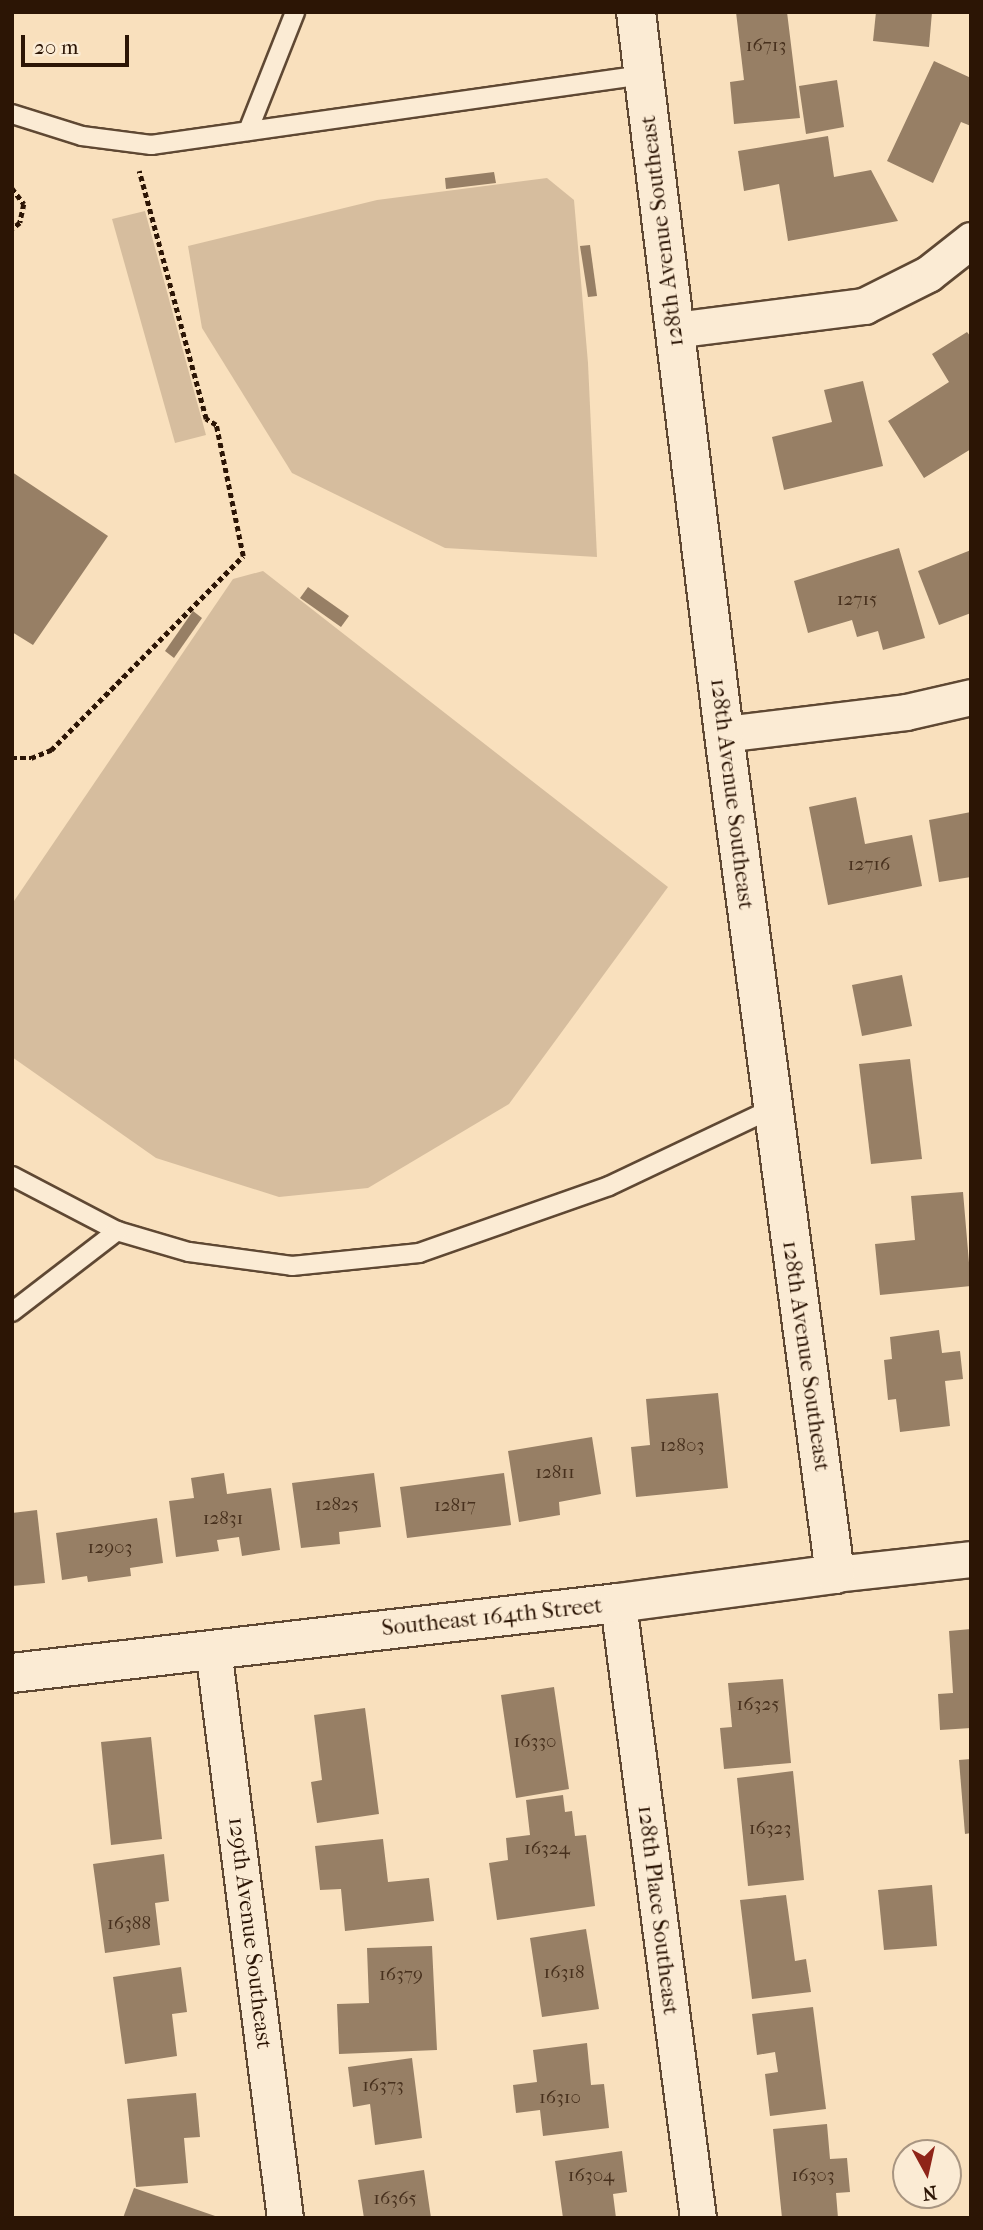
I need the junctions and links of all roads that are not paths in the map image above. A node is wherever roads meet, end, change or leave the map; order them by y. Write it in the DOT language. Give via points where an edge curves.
graph roads {
  1 [pos="295,12"];
  2 [pos="636,12"];
  3 [pos="643,75"];
  4 [pos="12,114"];
  5 [pos="248,131"];
  6 [pos="971,240"];
  7 [pos="674,330"];
  8 [pos="971,696"];
  9 [pos="724,734"];
  10 [pos="773,1108"];
  11 [pos="12,1176"];
  12 [pos="117,1231"];
  13 [pos="12,1312"];
  14 [pos="971,1559"];
  15 [pos="835,1574"];
  16 [pos="618,1603"];
  17 [pos="213,1649"];
  18 [pos="12,1672"];
  19 [pos="285,2218"];
  20 [pos="698,2218"];
  1 -- 5 [label="lane"];
  2 -- 3 [label="street, 128th Avenue Southeast"];
  3 -- 5 [label="lane"];
  3 -- 7 [label="street, 128th Avenue Southeast"];
  4 -- 5 [label="lane" via="82,136 151,145"];
  6 -- 7 [label="street" via="928,274 864,306"];
  7 -- 9 [label="street, 128th Avenue Southeast"];
  8 -- 9 [label="street" via="906,712"];
  9 -- 10 [label="street, 128th Avenue Southeast"];
  10 -- 12 [label="lane" via="609,1186 419,1253 292,1266 189,1252"];
  10 -- 15 [label="street, 128th Avenue Southeast"];
  11 -- 12 [label="lane"];
  12 -- 13 [label="lane"];
  14 -- 15 [label="street, Southeast 164th Street"];
  15 -- 16 [label="street, Southeast 164th Street"];
  16 -- 17 [label="street, Southeast 164th Street"];
  16 -- 20 [label="street, 128th Place Southeast"];
  17 -- 18 [label="street, Southeast 164th Street"];
  17 -- 19 [label="street, 129th Avenue Southeast"];
}
